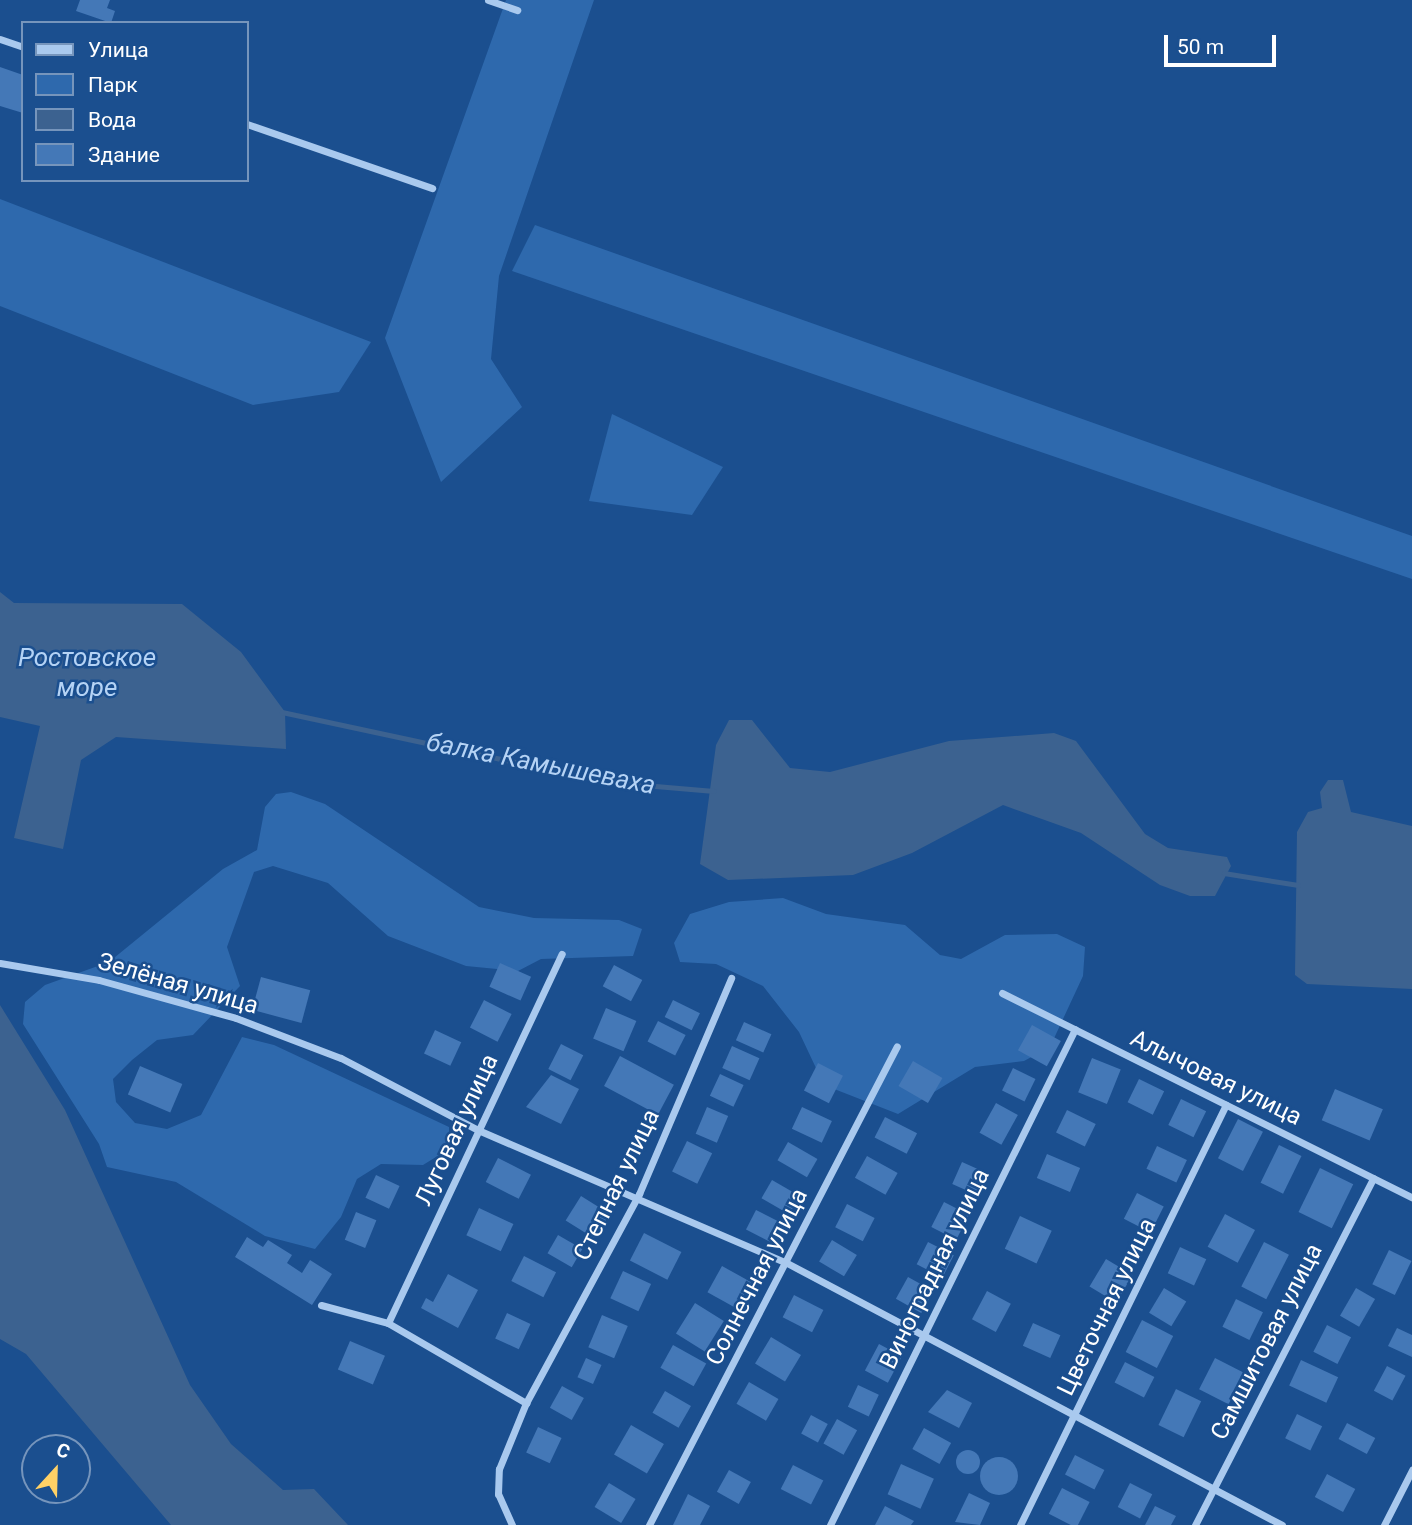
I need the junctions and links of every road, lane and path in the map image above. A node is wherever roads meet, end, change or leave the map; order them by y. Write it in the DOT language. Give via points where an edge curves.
graph roads {
  1 [pos="488,0"];
  2 [pos="517,10"];
  3 [pos="0,39"];
  4 [pos="21,46"];
  5 [pos="248,124"];
  6 [pos="432,188"];
  7 [pos="562,954"];
  8 [pos="0,964"];
  9 [pos="731,978"];
  10 [pos="1002,993"];
  11 [pos="1075,1030"];
  12 [pos="897,1046"];
  13 [pos="1226,1105"];
  14 [pos="478,1130"];
  15 [pos="1373,1178"];
  16 [pos="639,1194"];
  17 [pos="1412,1197"];
  18 [pos="787,1263"];
  19 [pos="321,1305"];
  20 [pos="388,1323"];
  21 [pos="923,1339"];
  22 [pos="526,1403"];
  23 [pos="1076,1416"];
  24 [pos="1412,1470"];
  25 [pos="1214,1487"];
  26 [pos="512,1525"];
  27 [pos="649,1525"];
  28 [pos="830,1525"];
  29 [pos="1020,1525"];
  30 [pos="1195,1525"];
  31 [pos="1282,1525"];
  32 [pos="1384,1525"];
  1 -- 2 [label="street"];
  3 -- 4 [label="street"];
  5 -- 6 [label="street"];
  7 -- 14 [label="street, Луговая улица"];
  8 -- 14 [label="street, Зелёная улица" via="99,980 236,1018 341,1058"];
  9 -- 16 [label="street, Степная улица"];
  10 -- 11 [label="street, Алычовая улица"];
  11 -- 13 [label="street, Алычовая улица"];
  11 -- 21 [label="street, Виноградная улица"];
  12 -- 18 [label="street, Солнечная улица"];
  13 -- 15 [label="street, Алычовая улица"];
  13 -- 23 [label="street, Цветочная улица"];
  14 -- 16 [label="street, Зелёная улица"];
  14 -- 20 [label="street, Луговая улица"];
  15 -- 17 [label="street, Алычовая улица"];
  15 -- 25 [label="street, Самшитовая улица"];
  16 -- 18 [label="street, Зелёная улица"];
  16 -- 22 [label="street, Степная улица"];
  18 -- 21 [label="street, Зелёная улица"];
  18 -- 27 [label="street, Солнечная улица"];
  19 -- 20 [label="street"];
  20 -- 22 [label="street"];
  21 -- 23 [label="street, Зелёная улица"];
  21 -- 28 [label="street, Виноградная улица"];
  22 -- 26 [label="street, Степная улица" via="499,1469 498,1494"];
  23 -- 25 [label="street, Зелёная улица"];
  23 -- 29 [label="street, Цветочная улица"];
  24 -- 32 [label="street"];
  25 -- 30 [label="street, Самшитовая улица"];
  25 -- 31 [label="street, Зелёная улица"];
}
